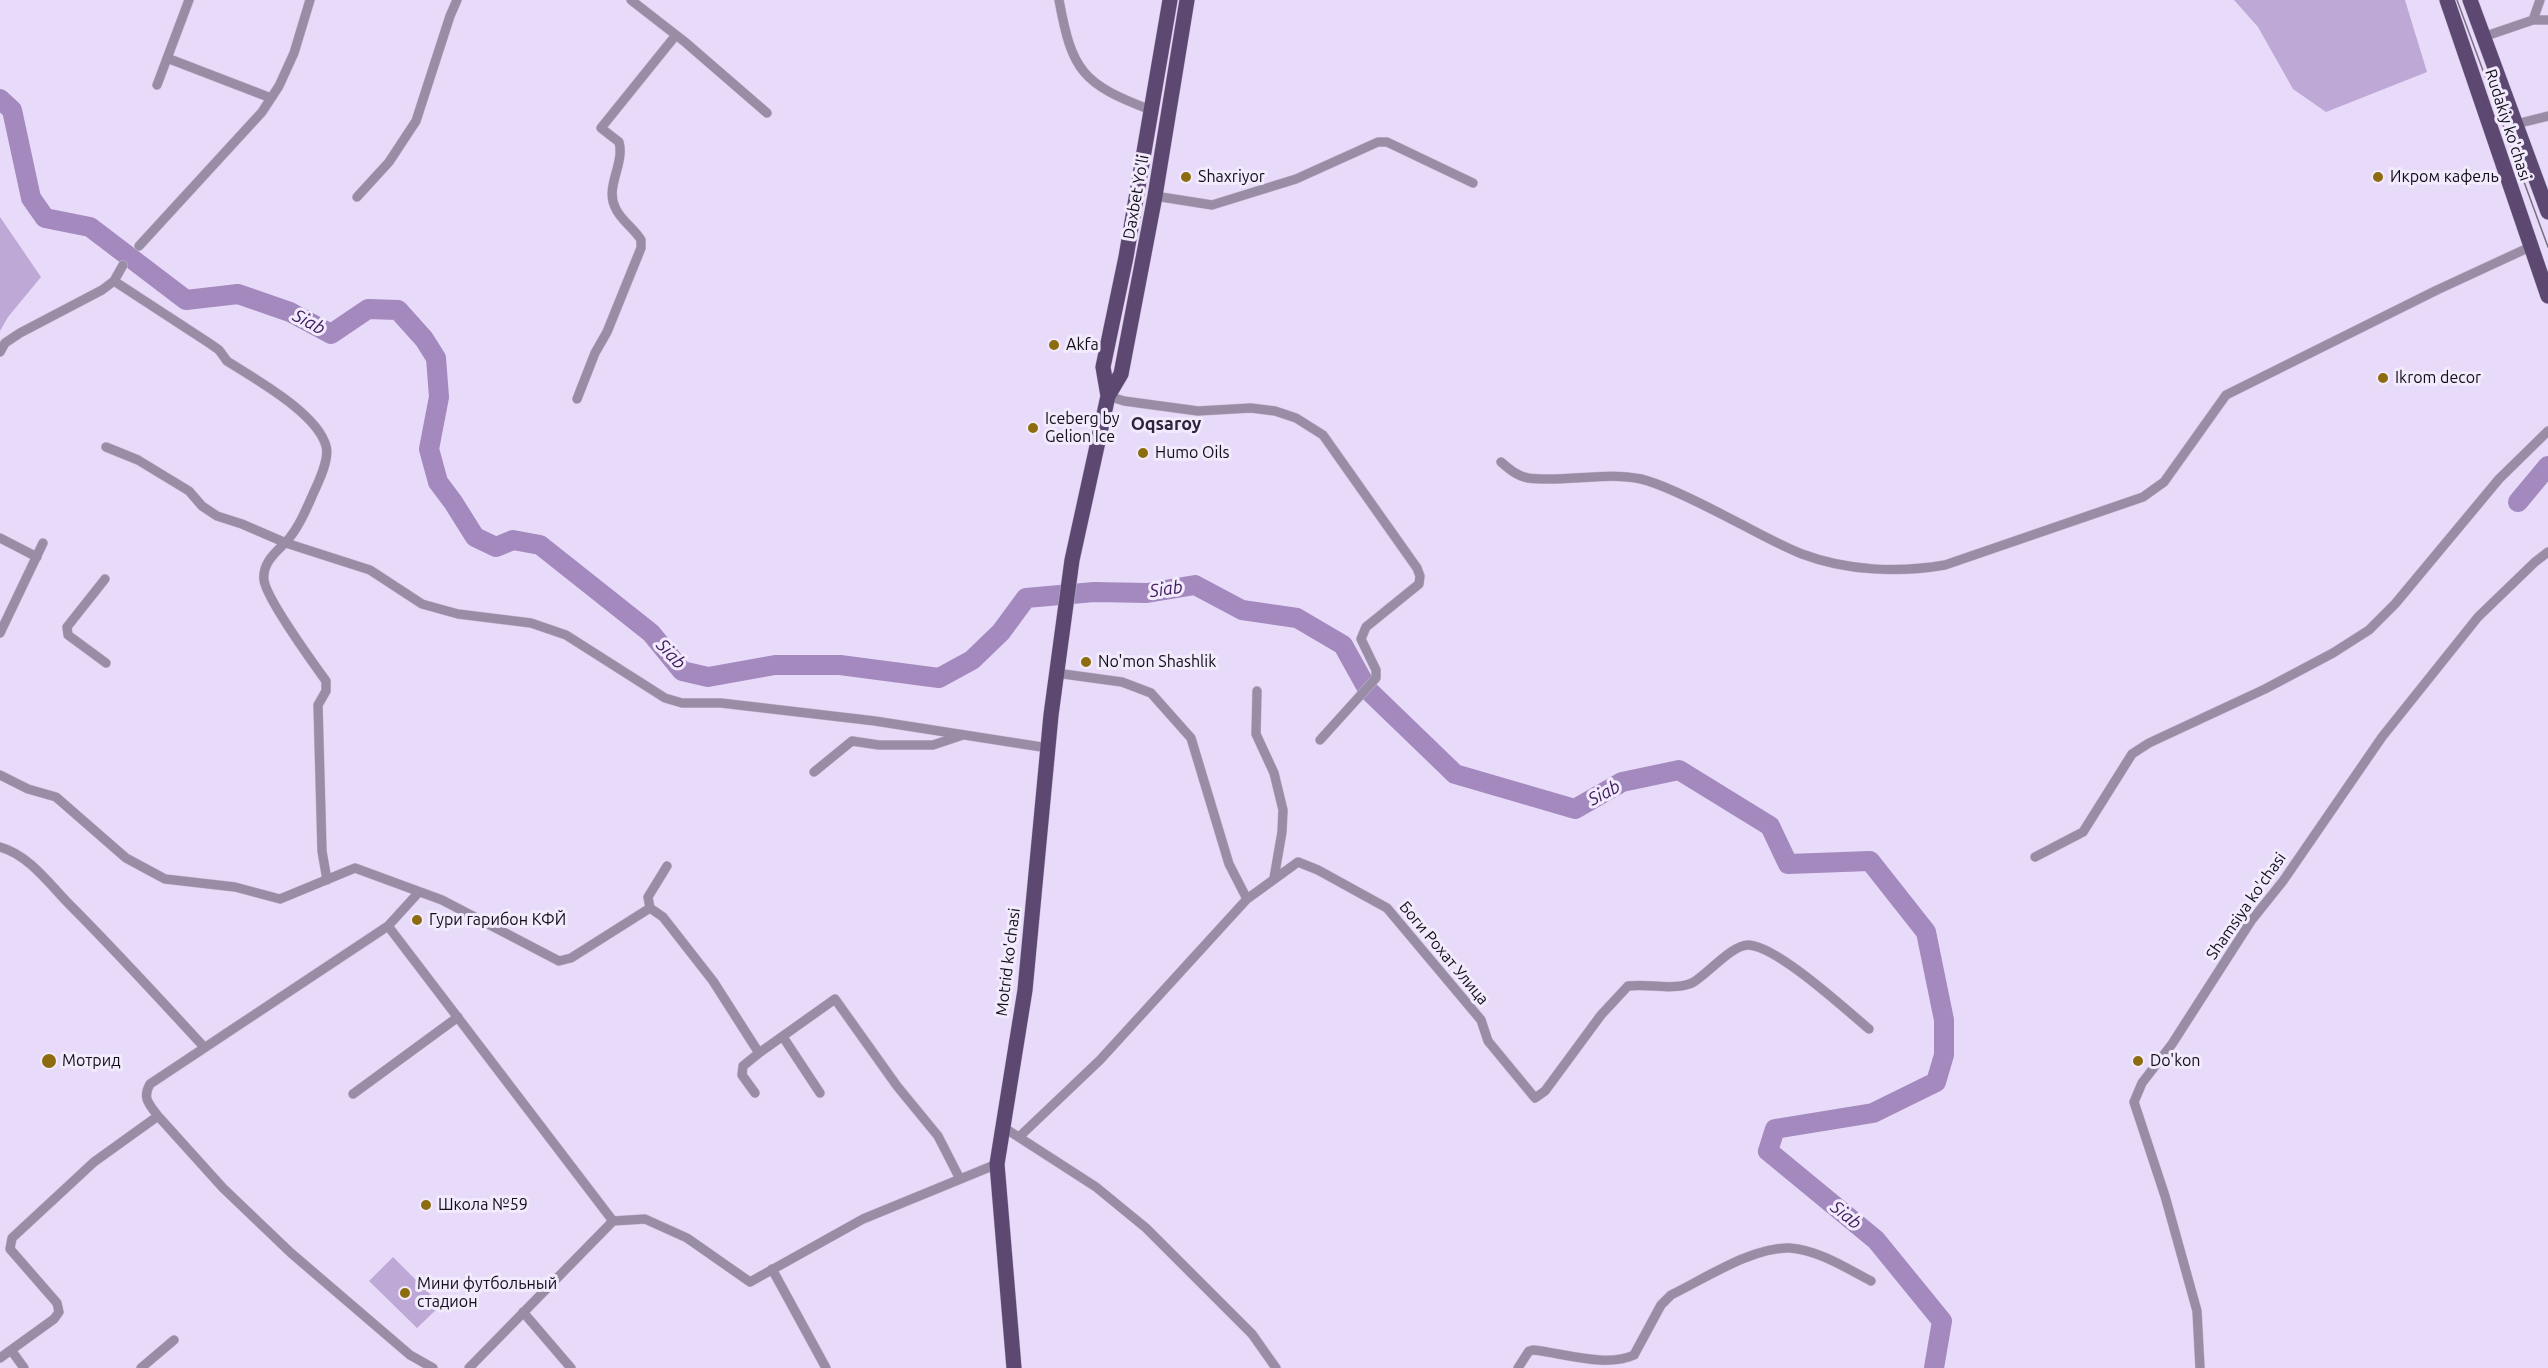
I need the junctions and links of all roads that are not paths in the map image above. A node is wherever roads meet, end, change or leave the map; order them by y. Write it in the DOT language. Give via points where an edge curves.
graph roads {
  1 [pos="189,0"];
  2 [pos="310,0"];
  3 [pos="457,0"];
  4 [pos="631,0"];
  5 [pos="1059,0"];
  6 [pos="1170,0"];
  7 [pos="1187,0"];
  8 [pos="2447,0"];
  9 [pos="2470,0"];
  10 [pos="2540,0"];
  11 [pos="2533,20"];
  12 [pos="2548,20"];
  13 [pos="676,35"];
  14 [pos="2483,37"];
  15 [pos="167,58"];
  16 [pos="157,85"];
  17 [pos="271,98"];
  18 [pos="1151,110"];
  19 [pos="766,113"];
  20 [pos="2548,116"];
  21 [pos="2516,124"];
  22 [pos="1473,183"];
  23 [pos="357,196"];
  24 [pos="1155,196"];
  25 [pos="2548,212"];
  26 [pos="139,246"];
  27 [pos="2530,247"];
  28 [pos="123,265"];
  29 [pos="114,281"];
  30 [pos="2548,296"];
  31 [pos="0,352"];
  32 [pos="1108,396"];
  33 [pos="577,399"];
  34 [pos="2548,431"];
  35 [pos="106,447"];
  36 [pos="1501,462"];
  37 [pos="0,538"];
  38 [pos="43,543"];
  39 [pos="285,543"];
  40 [pos="2548,552"];
  41 [pos="37,557"];
  42 [pos="1072,560"];
  43 [pos="105,579"];
  44 [pos="0,633"];
  45 [pos="106,663"];
  46 [pos="1056,673"];
  47 [pos="1257,691"];
  48 [pos="965,735"];
  49 [pos="1320,740"];
  50 [pos="1048,748"];
  51 [pos="814,772"];
  52 [pos="0,775"];
  53 [pos="0,847"];
  54 [pos="2035,858"];
  55 [pos="667,866"];
  56 [pos="1274,878"];
  57 [pos="327,880"];
  58 [pos="419,892"];
  59 [pos="1247,899"];
  60 [pos="650,908"];
  61 [pos="388,926"];
  62 [pos="458,1017"];
  63 [pos="1869,1029"];
  64 [pos="783,1037"];
  65 [pos="204,1047"];
  66 [pos="759,1053"];
  67 [pos="755,1093"];
  68 [pos="820,1093"];
  69 [pos="353,1094"];
  70 [pos="158,1116"];
  71 [pos="1003,1127"];
  72 [pos="1019,1137"];
  73 [pos="997,1164"];
  74 [pos="960,1179"];
  75 [pos="614,1221"];
  76 [pos="772,1269"];
  77 [pos="1871,1281"];
  78 [pos="524,1312"];
  79 [pos="174,1340"];
  80 [pos="11,1350"];
  81 [pos="0,1358"];
  82 [pos="24,1368"];
  83 [pos="141,1368"];
  84 [pos="433,1368"];
  85 [pos="469,1368"];
  86 [pos="571,1368"];
  87 [pos="826,1368"];
  88 [pos="1014,1368"];
  89 [pos="1276,1368"];
  90 [pos="1518,1368"];
  91 [pos="2200,1368"];
  1 -- 15 [label="street"];
  2 -- 17 [label="street" via="294,53"];
  3 -- 23 [label="street" via="416,121 389,162"];
  4 -- 13 [label="street"];
  5 -- 18 [label="street" via="1068,46 1085,75"];
  6 -- 18 [label="main road, Daxbet Yo'li"];
  7 -- 24 [label="main road, Daxbet Yo'li"];
  8 -- 27 [label="main road, Rudakiy ko'chasi"];
  9 -- 14 [label="main road, Rudakiy ko'chasi"];
  10 -- 11 [label="street"];
  11 -- 12 [label="street"];
  11 -- 14 [label="street"];
  13 -- 19 [label="street"];
  13 -- 33 [label="street" via="601,128 619,142 612,200 641,240 641,248"];
  14 -- 21 [label="main road, Rudakiy ko'chasi"];
  15 -- 16 [label="street"];
  15 -- 17 [label="street"];
  17 -- 26 [label="street"];
  18 -- 32 [label="main road, Daxbet Yo'li" via="1103,367"];
  20 -- 21 [label="street"];
  21 -- 25 [label="main road, Rudakiy ko'chasi"];
  22 -- 24 [label="street" via="1387,142 1378,142 1296,179 1212,205"];
  24 -- 32 [label="main road, Daxbet Yo'li" via="1121,374"];
  27 -- 30 [label="main road, Rudakiy ko'chasi"];
  27 -- 36 [label="street" via="2226,395 2164,483 2143,497 1946,565 1890,571 1839,563 1804,554 1641,479 1527,478"];
  28 -- 29 [label="street"];
  29 -- 31 [label="street" via="74,307 20,333 5,343"];
  29 -- 39 [label="street" via="219,350 227,361 297,408 317,429 327,448 322,474"];
  32 -- 42 [label="main road, Daxbet Yo'li"];
  32 -- 49 [label="street" via="1198,411 1251,408 1296,418 1323,435 1416,568 1419,584 1363,633 1361,639 1376,678"];
  34 -- 54 [label="street" via="2499,479 2369,630 2333,653 2132,754 2083,832"];
  35 -- 39 [label="street" via="138,460 189,491 217,516"];
  37 -- 41 [label="street"];
  38 -- 41 [label="street"];
  39 -- 48 [label="street" via="370,570 422,604 458,614 531,622 566,634 665,698 682,703 875,721"];
  39 -- 57 [label="street" via="268,561 264,580 272,600 326,681 326,691 318,705 322,851"];
  40 -- 91 [label="street, Shamsiya ko'chasi" via="2478,617 2382,737 2283,881 2250,921 2137,1092 2134,1102 2197,1311"];
  41 -- 44 [label="street"];
  42 -- 46 [label="main road, Motrid ko'chasi"];
  43 -- 45 [label="street" via="67,627 68,635"];
  46 -- 50 [label="main road, Motrid ko'chasi"];
  46 -- 59 [label="street" via="1122,682 1151,693 1191,738 1229,864"];
  47 -- 56 [label="street" via="1256,734 1274,773 1283,810"];
  48 -- 50 [label="street"];
  48 -- 51 [label="street" via="933,745 852,741"];
  50 -- 71 [label="main road, Motrid ko'chasi" via="1024,990"];
  52 -- 57 [label="street" via="56,797 126,858 165,879 235,887 280,899"];
  53 -- 65 [label="street" via="31,865"];
  55 -- 60 [label="street" via="648,897"];
  56 -- 59 [label="street, Боги Рохат Улица"];
  56 -- 63 [label="street, Боги Рохат Улица" via="1298,862 1387,908 1481,1020 1488,1041 1535,1098 1600,1015 1628,986 1683,986 1748,944 1802,973"];
  57 -- 58 [label="street" via="355,868"];
  58 -- 60 [label="street" via="473,915 559,961 572,958"];
  58 -- 61 [label="street"];
  59 -- 72 [label="street, Боги Рохат Улица" via="1100,1060"];
  60 -- 66 [label="street" via="663,917 713,981"];
  61 -- 62 [label="street"];
  61 -- 65 [label="street"];
  62 -- 69 [label="street"];
  62 -- 75 [label="street"];
  64 -- 66 [label="street"];
  64 -- 68 [label="street"];
  64 -- 74 [label="street" via="835,999 938,1136"];
  65 -- 70 [label="street" via="150,1084 146,1099"];
  66 -- 67 [label="street" via="743,1066 742,1075"];
  70 -- 80 [label="street" via="94,1162 12,1238 10,1250 57,1303 59,1312"];
  70 -- 84 [label="street" via="223,1188 291,1253 410,1355"];
  71 -- 72 [label="street"];
  71 -- 73 [label="main road, Motrid ko'chasi"];
  72 -- 89 [label="street" via="1096,1187 1146,1228 1252,1334"];
  73 -- 74 [label="street"];
  73 -- 88 [label="main road, Motrid ko'chasi"];
  74 -- 76 [label="street" via="863,1219"];
  75 -- 76 [label="street" via="645,1219 687,1238 750,1281"];
  75 -- 78 [label="street"];
  76 -- 87 [label="street"];
  77 -- 90 [label="street" via="1826,1258 1791,1248 1763,1250 1671,1295 1627,1361 1591,1365 1533,1350"];
  78 -- 85 [label="street"];
  78 -- 86 [label="street"];
  79 -- 83 [label="street"];
  80 -- 81 [label="street"];
  80 -- 82 [label="street"];
}
